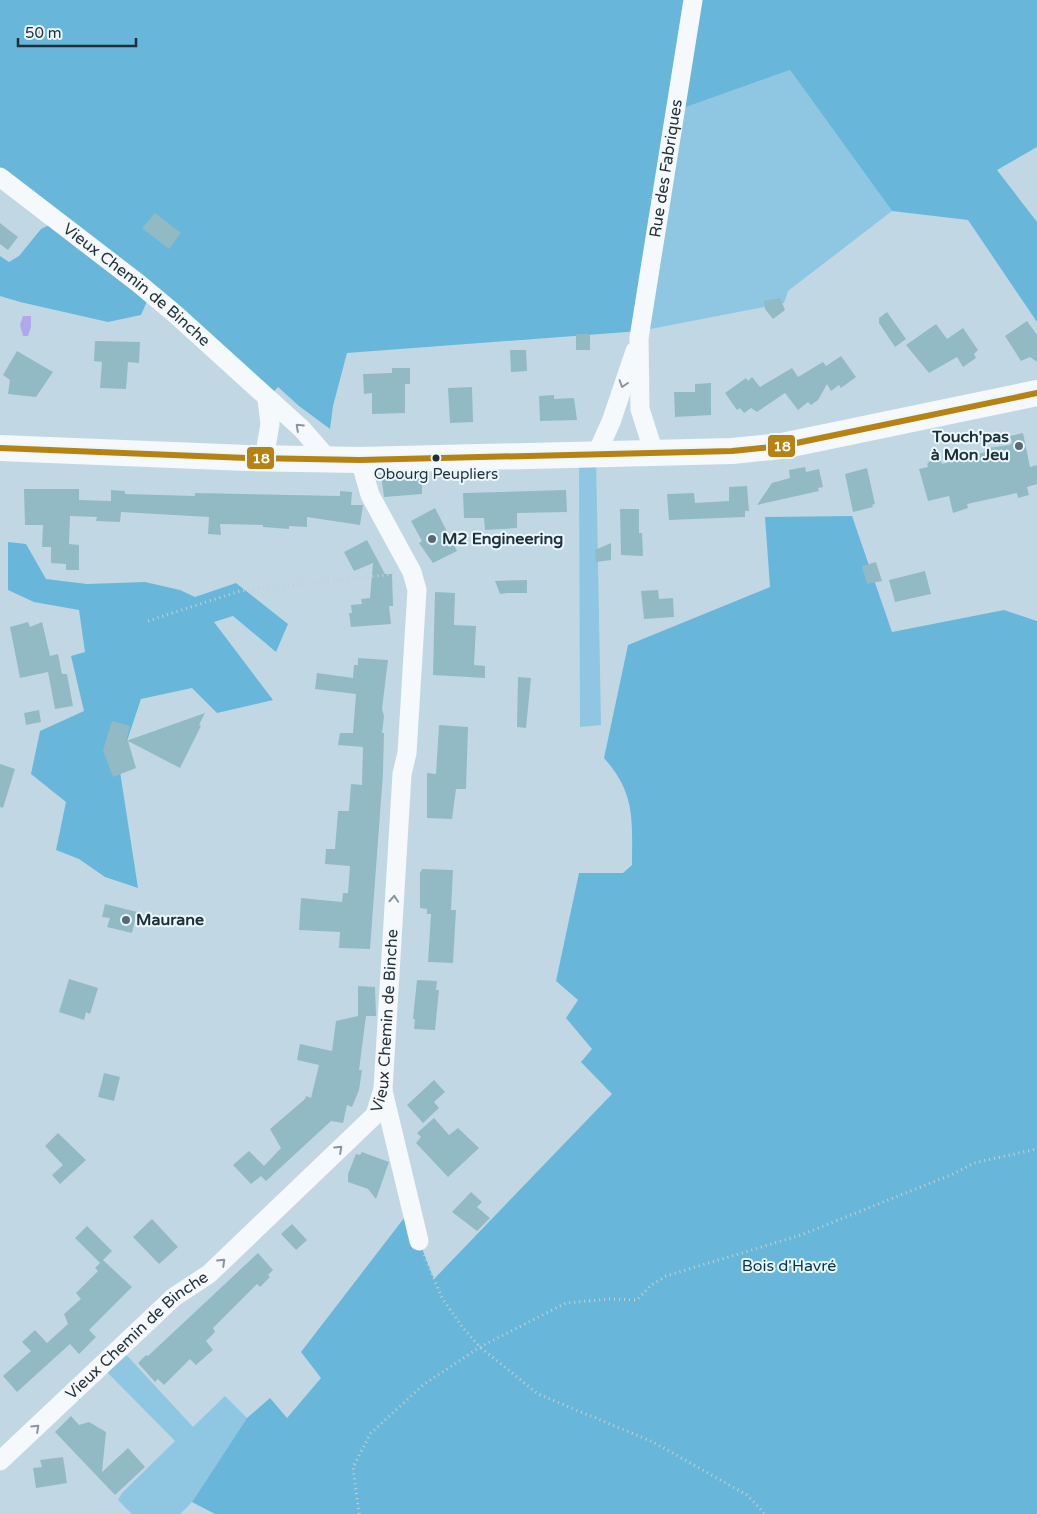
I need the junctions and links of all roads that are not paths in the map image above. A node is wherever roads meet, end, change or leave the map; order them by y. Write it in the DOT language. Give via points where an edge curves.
graph roads {
  1 [pos="693,0"];
  2 [pos="0,177"];
  3 [pos="639,338"];
  4 [pos="1037,393"];
  5 [pos="267,399"];
  6 [pos="0,448"];
  7 [pos="654,453"];
  8 [pos="596,455"];
  9 [pos="264,458"];
  10 [pos="328,459"];
  11 [pos="360,460"];
  12 [pos="383,1089"];
  13 [pos="419,1241"];
  14 [pos="0,1461"];
  1 -- 3 [label="street, Rue des Fabriques"];
  2 -- 5 [label="street, Vieux Chemin de Binche" via="138,283"];
  3 -- 7 [label="street, Rue des Fabriques" via="640,410"];
  3 -- 8 [label="street, Rue des Fabriques, one-way" via="611,422"];
  4 -- 7 [label="main road" via="782,446"];
  5 -- 9 [label="street" via="270,424"];
  10 -- 5 [label="street, Vieux Chemin de Binche, one-way"];
  6 -- 9 [label="main road"];
  7 -- 8 [label="main road"];
  8 -- 11 [label="main road"];
  9 -- 10 [label="main road"];
  10 -- 11 [label="main road"];
  12 -- 11 [label="street, Vieux Chemin de Binche, one-way" via="417,590 412,572 370,494"];
  12 -- 13 [label="street"];
  14 -- 12 [label="street, Vieux Chemin de Binche, one-way" via="174,1298 209,1274 375,1115"];
}
